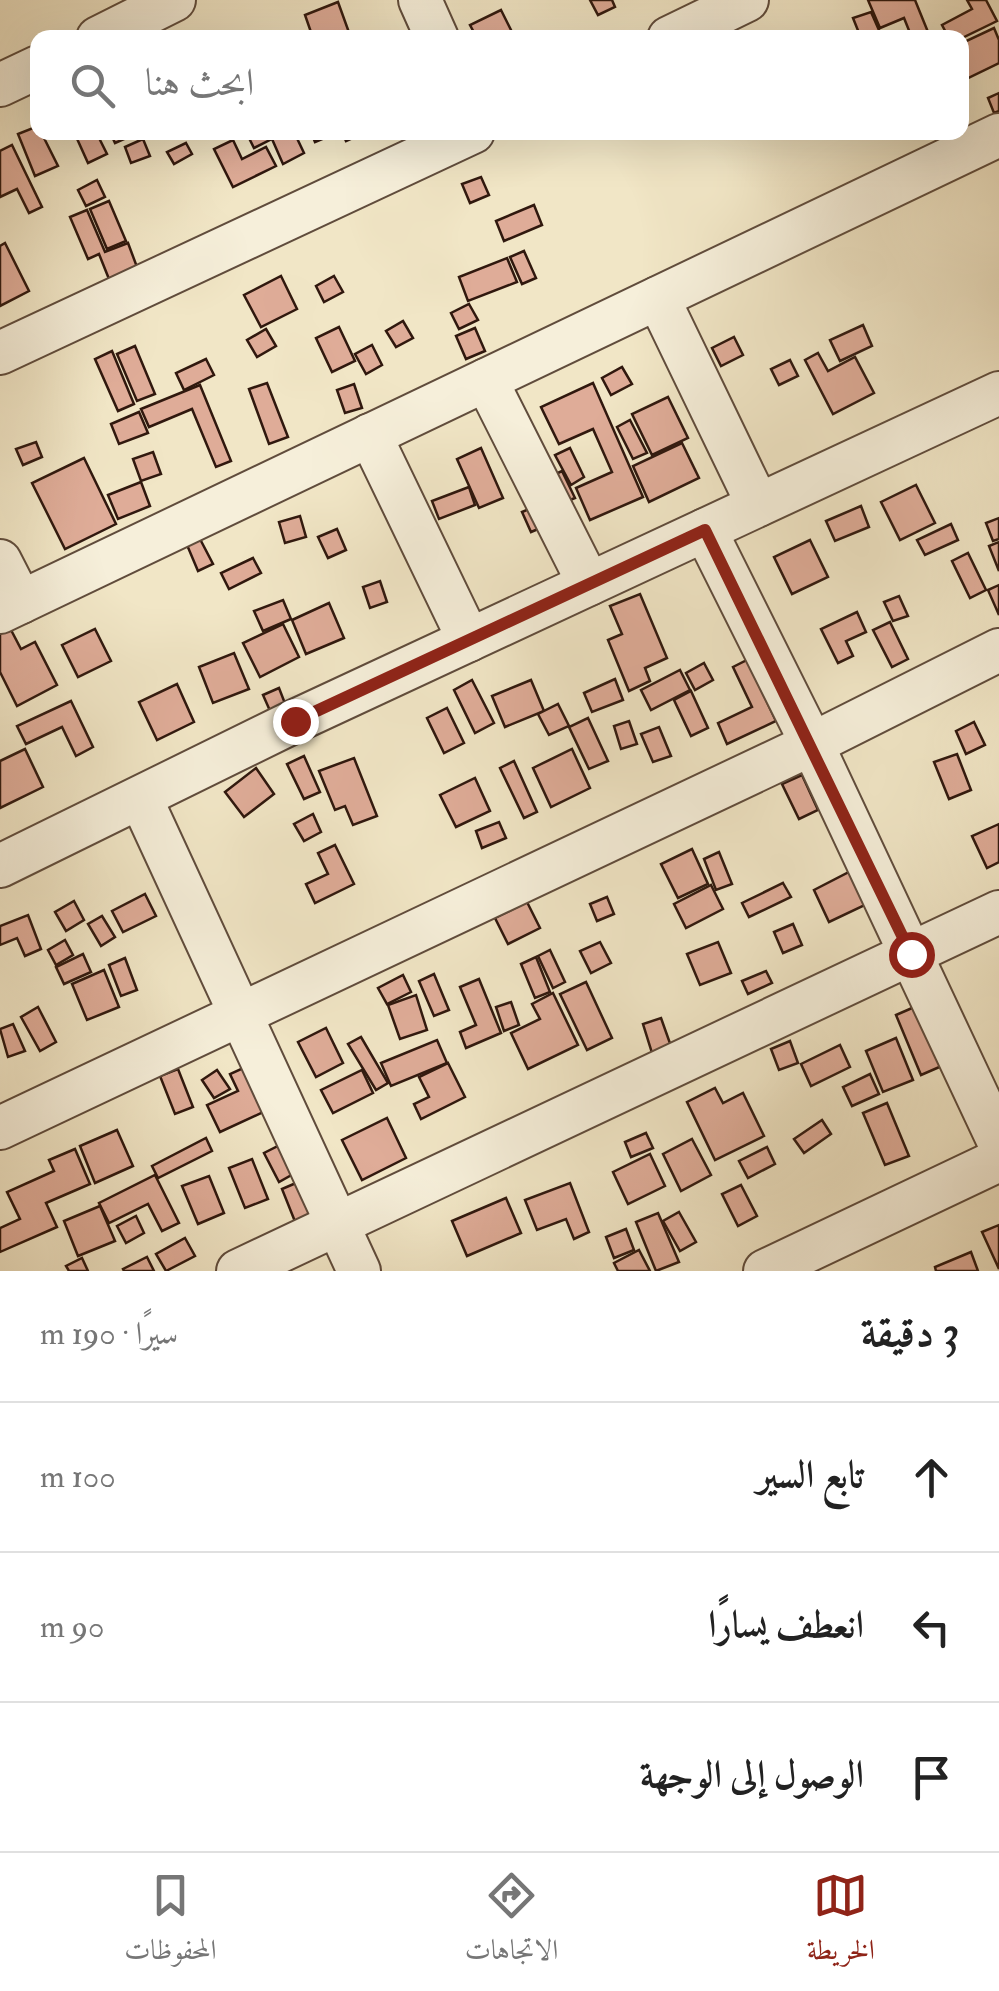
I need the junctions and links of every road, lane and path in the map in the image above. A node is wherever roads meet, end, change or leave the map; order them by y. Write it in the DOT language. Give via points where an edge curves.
graph roads {
  1 [pos="174,0"];
  2 [pos="420,0"];
  3 [pos="747,0"];
  4 [pos="114,30"];
  5 [pos="433,30"];
  6 [pos="685,30"];
  7 [pos="30,71"];
  8 [pos="0,85"];
  9 [pos="999,135"];
  10 [pos="455,140"];
  11 [pos="658,298"];
  12 [pos="0,353"];
  13 [pos="486,380"];
  14 [pos="999,393"];
  15 [pos="370,436"];
  16 [pos="758,505"];
  17 [pos="705,530"];
  18 [pos="0,561"];
  19 [pos="590,584"];
  20 [pos="10,607"];
  21 [pos="469,640"];
  22 [pos="999,650"];
  23 [pos="812,744"];
  24 [pos="141,799"];
  25 [pos="0,866"];
  26 [pos="999,912"];
  27 [pos="911,954"];
  28 [pos="240,1014"];
  29 [pos="0,1128"];
  30 [pos="999,1142"];
  31 [pos="999,1160"];
  32 [pos="337,1224"];
  33 [pos="238,1271"];
  34 [pos="359,1271"];
  35 [pos="765,1271"];
  1 -- 4 [label="street"];
  2 -- 5 [label="street"];
  3 -- 6 [label="street"];
  7 -- 8 [label="street"];
  9 -- 11 [label="street"];
  10 -- 12 [label="street"];
  11 -- 13 [label="street"];
  11 -- 16 [label="street"];
  13 -- 15 [label="street"];
  13 -- 19 [label="street"];
  14 -- 16 [label="street"];
  15 -- 20 [label="street"];
  15 -- 21 [label="street"];
  16 -- 17 [label="street"];
  17 -- 19 [label="street"];
  17 -- 23 [label="street"];
  18 -- 20 [label="street"];
  19 -- 21 [label="street"];
  21 -- 24 [label="street"];
  22 -- 23 [label="street"];
  23 -- 27 [label="street"];
  23 -- 28 [label="street"];
  24 -- 25 [label="street"];
  24 -- 28 [label="street"];
  26 -- 27 [label="street"];
  27 -- 30 [label="street"];
  27 -- 32 [label="street"];
  28 -- 29 [label="street"];
  28 -- 32 [label="street"];
  31 -- 35 [label="street"];
  32 -- 33 [label="street"];
  32 -- 34 [label="street"];
}
